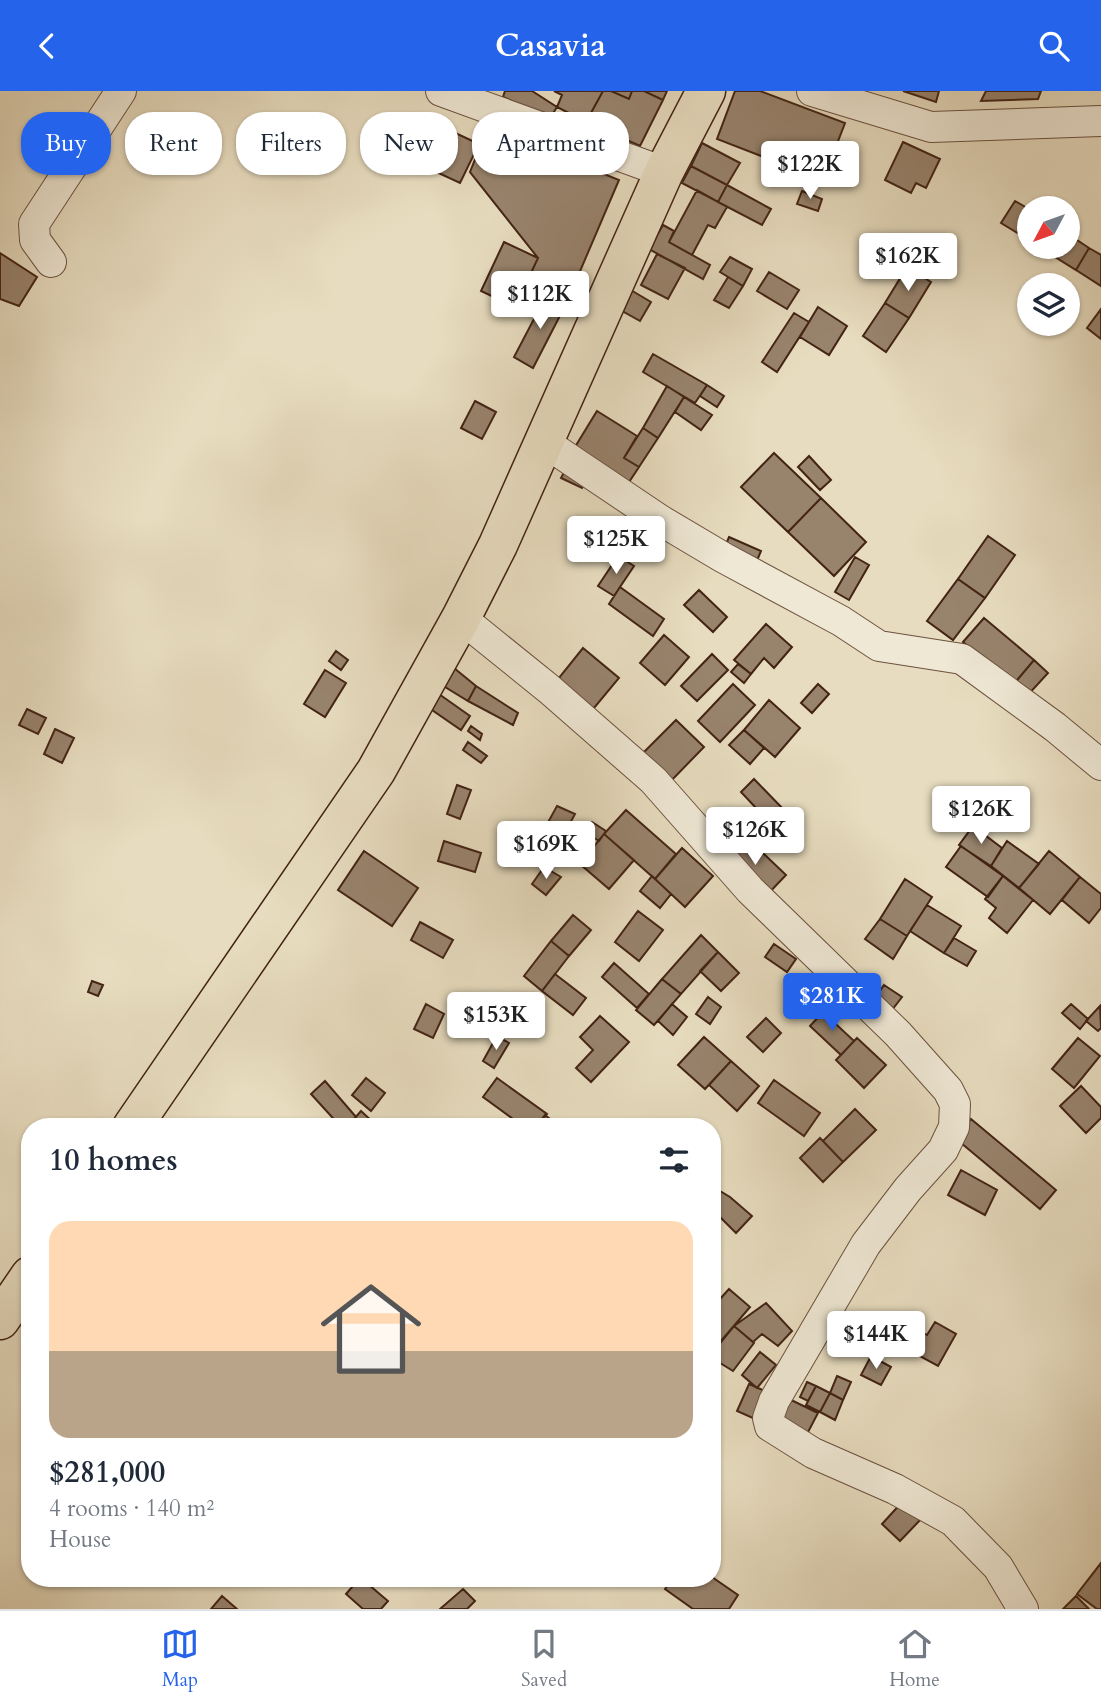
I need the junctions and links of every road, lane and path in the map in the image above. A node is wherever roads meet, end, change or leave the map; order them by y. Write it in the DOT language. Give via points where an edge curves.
graph roads {
  1 [pos="121,91"];
  2 [pos="441,91"];
  3 [pos="706,91"];
  4 [pos="812,91"];
  5 [pos="1101,121"];
  6 [pos="664,172"];
  7 [pos="51,263"];
  8 [pos="544,442"];
  9 [pos="460,618"];
  10 [pos="1101,765"];
  11 [pos="138,1118"];
  12 [pos="21,1289"];
  13 [pos="0,1320"];
  14 [pos="1023,1609"];
  1 -- 7 [label="street" via="34,225 35,240"];
  2 -- 6 [label="street"];
  3 -- 6 [label="main road"];
  4 -- 5 [label="street" via="931,127"];
  6 -- 8 [label="main road"];
  8 -- 9 [label="main road"];
  8 -- 10 [label="street" via="660,520 879,646 962,659"];
  9 -- 11 [label="main road" via="376,771"];
  9 -- 14 [label="street" via="653,780 750,890 898,1034 955,1104 954,1127 943,1150 866,1244 787,1377 768,1418 770,1426 813,1453 953,1521 998,1567"];
  12 -- 13 [label="main road"];
}
